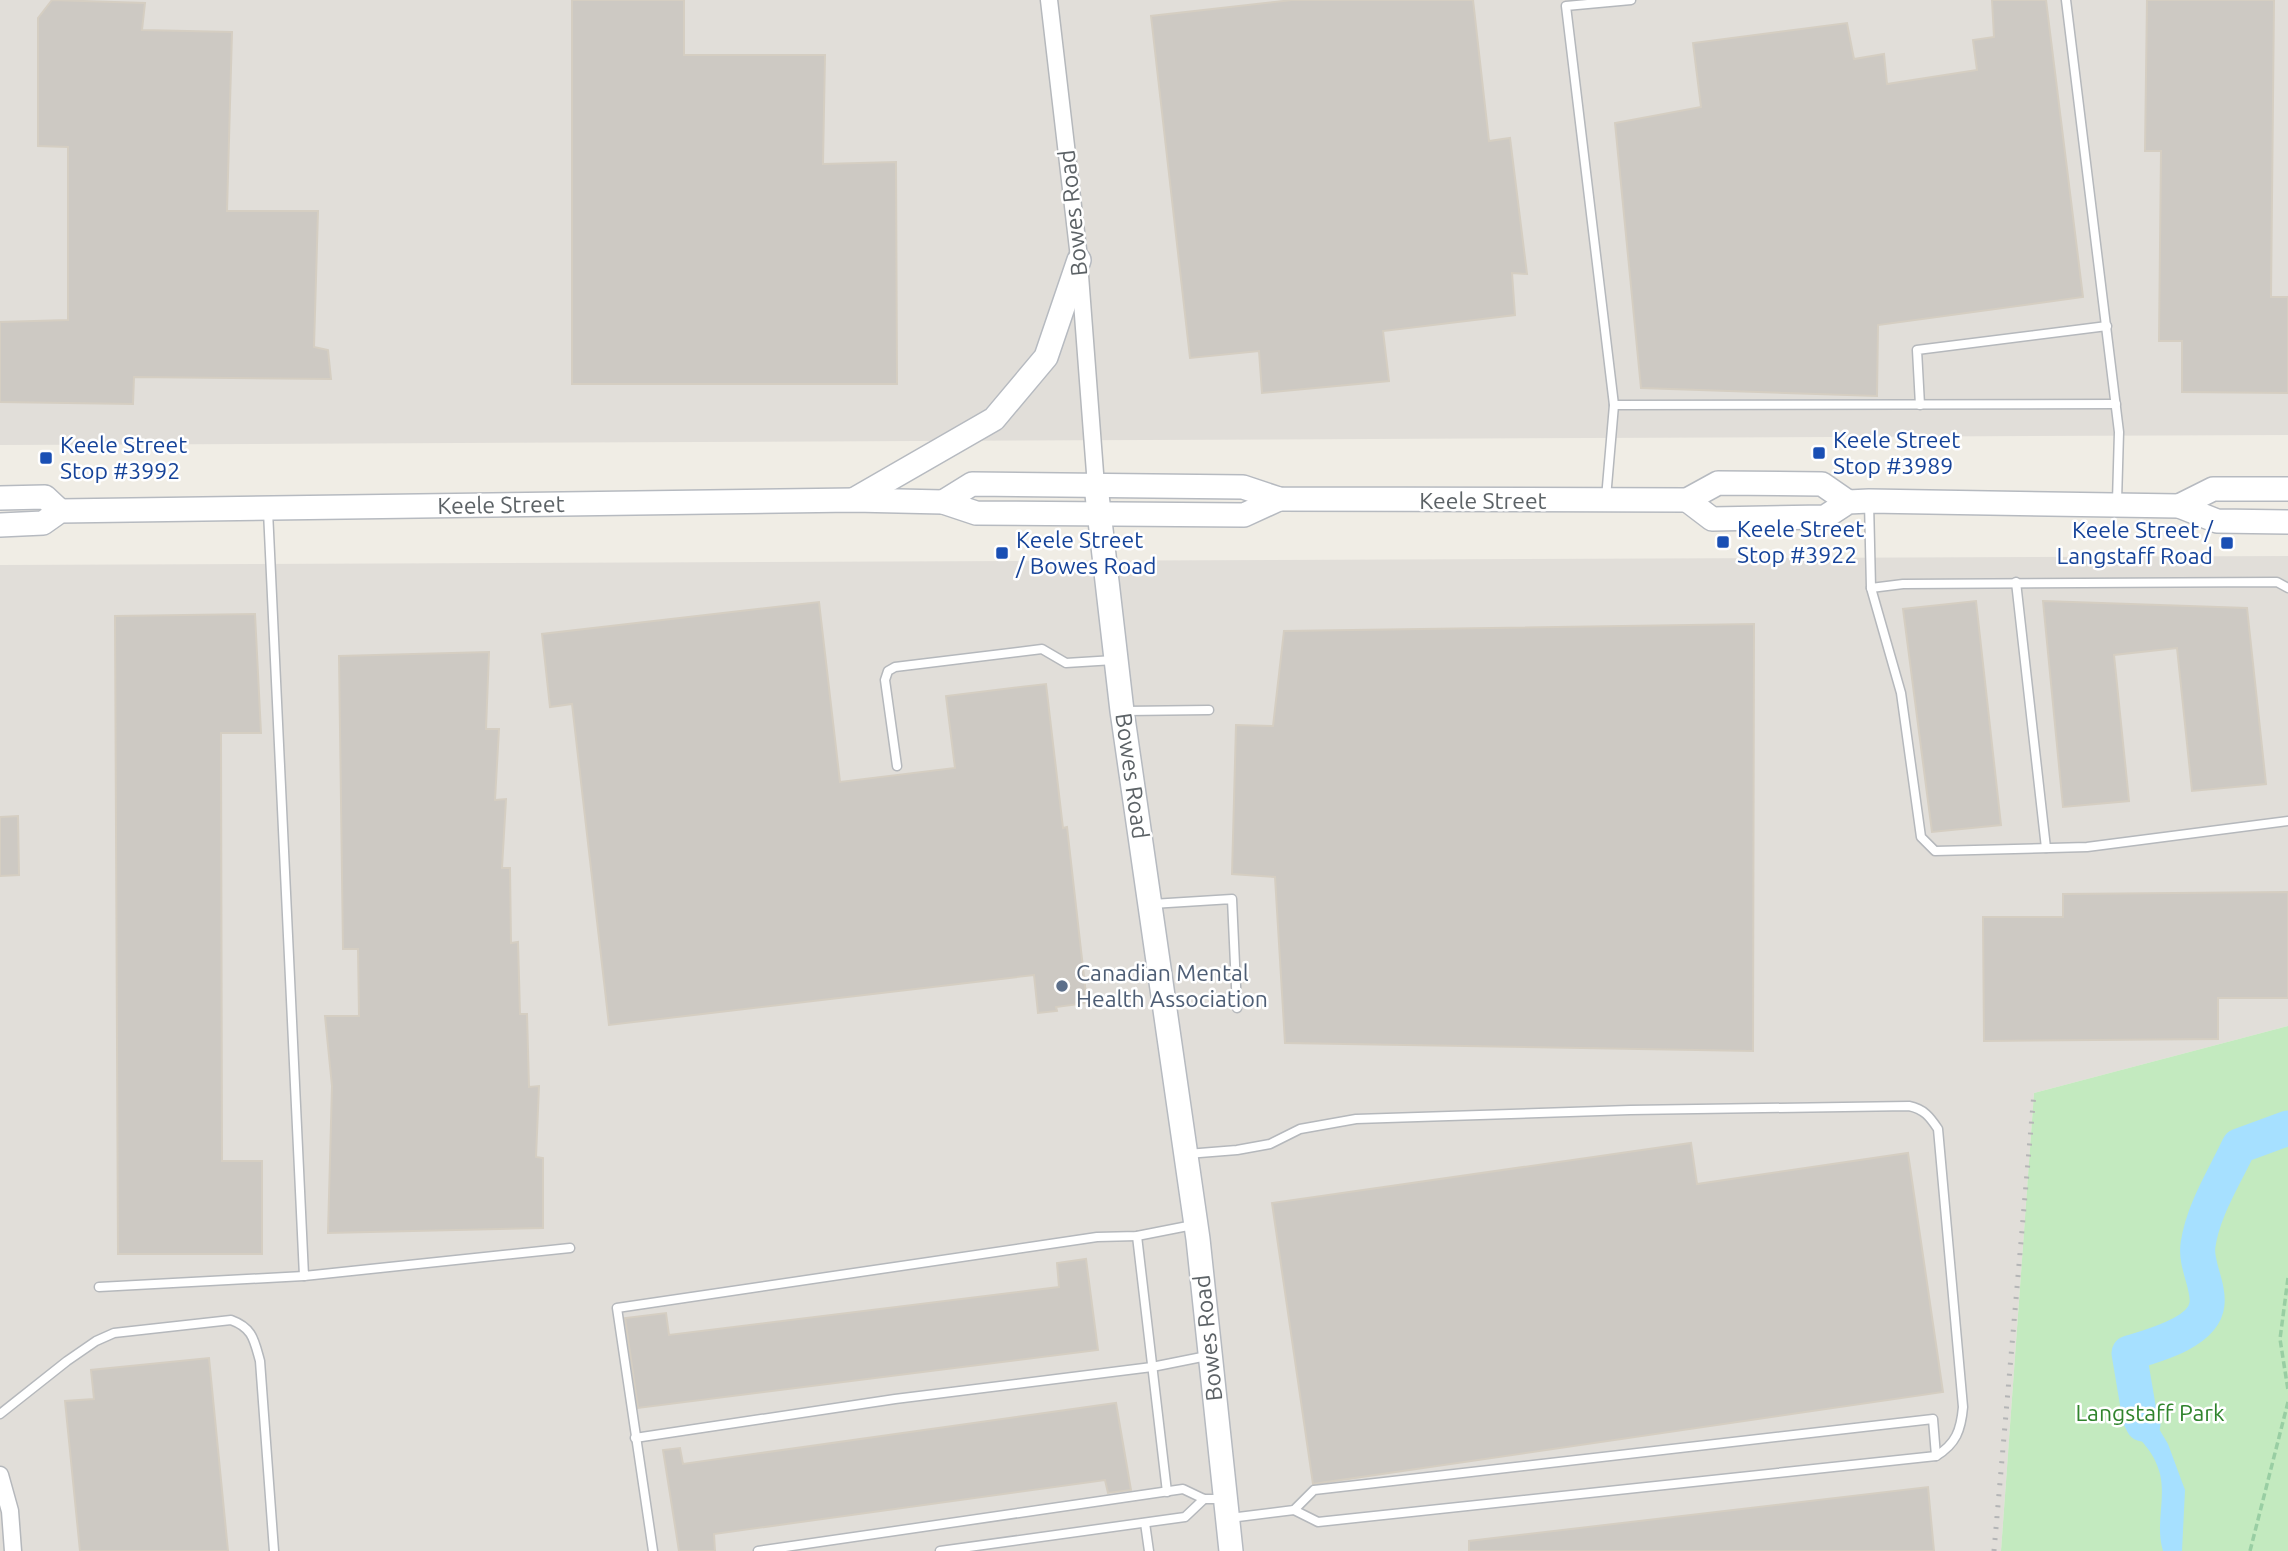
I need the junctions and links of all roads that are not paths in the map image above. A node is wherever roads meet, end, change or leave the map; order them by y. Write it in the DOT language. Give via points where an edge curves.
graph roads {
  1 [pos="1049,0"];
  2 [pos="1631,0"];
  3 [pos="2066,0"];
  4 [pos="1079,260"];
  5 [pos="2107,326"];
  6 [pos="2116,404"];
  7 [pos="1614,405"];
  8 [pos="1920,405"];
  9 [pos="1096,486"];
  10 [pos="2288,489"];
  11 [pos="0,498"];
  12 [pos="1279,499"];
  13 [pos="854,500"];
  14 [pos="1687,500"];
  15 [pos="1606,501"];
  16 [pos="1859,501"];
  17 [pos="943,502"];
  18 [pos="2117,505"];
  19 [pos="2179,506"];
  20 [pos="268,508"];
  21 [pos="60,511"];
  22 [pos="1098,514"];
  23 [pos="2288,522"];
  24 [pos="0,525"];
  25 [pos="2016,582"];
  26 [pos="1871,587"];
  27 [pos="2288,588"];
  28 [pos="1117,660"];
  29 [pos="1209,710"];
  30 [pos="1122,711"];
  31 [pos="897,766"];
  32 [pos="2288,821"];
  33 [pos="2046,848"];
  34 [pos="1149,904"];
  35 [pos="1237,1008"];
  36 [pos="1185,1154"];
  37 [pos="1196,1225"];
  38 [pos="1137,1236"];
  39 [pos="569,1248"];
  40 [pos="304,1276"];
  41 [pos="99,1287"];
  42 [pos="1210,1356"];
  43 [pos="1152,1367"];
  44 [pos="0,1414"];
  45 [pos="635,1438"];
  46 [pos="1936,1456"];
  47 [pos="0,1475"];
  48 [pos="1167,1492"];
  49 [pos="1219,1505"];
  50 [pos="1294,1510"];
  51 [pos="1145,1523"];
  52 [pos="13,1551"];
  53 [pos="274,1551"];
  54 [pos="653,1551"];
  55 [pos="758,1551"];
  56 [pos="940,1551"];
  57 [pos="1149,1551"];
  58 [pos="1231,1551"];
  1 -- 4 [label="street, Bowes Road"];
  2 -- 7 [label="lane" via="1566,6"];
  3 -- 5 [label="lane"];
  4 -- 9 [label="street, Bowes Road"];
  4 -- 13 [label="main road" via="1046,357 994,419"];
  5 -- 6 [label="lane"];
  5 -- 8 [label="lane" via="1917,350"];
  6 -- 8 [label="lane"];
  6 -- 18 [label="lane"];
  7 -- 8 [label="lane"];
  7 -- 15 [label="lane"];
  9 -- 12 [label="main road, Keele Street" via="1243,487"];
  9 -- 17 [label="main road, Keele Street" via="972,484"];
  9 -- 22 [label="main road, Bowes Road"];
  10 -- 19 [label="main road" via="2213,489"];
  11 -- 21 [label="main road, Keele Street" via="45,497"];
  12 -- 15 [label="main road, Keele Street"];
  12 -- 22 [label="main road, Keele Street" via="1244,515"];
  13 -- 17 [label="main road, Keele Street"];
  13 -- 20 [label="main road, Keele Street"];
  14 -- 15 [label="main road, Keele Street"];
  14 -- 16 [label="main road, Keele Street" via="1718,483 1744,483 1822,484"];
  14 -- 16 [label="main road" via="1712,519 1825,517"];
  16 -- 18 [label="main road"];
  16 -- 26 [label="lane"];
  17 -- 22 [label="main road, Keele Street" via="976,513"];
  18 -- 19 [label="main road"];
  19 -- 23 [label="main road" via="2217,521"];
  20 -- 21 [label="main road, Keele Street"];
  20 -- 40 [label="lane"];
  21 -- 24 [label="main road, Keele Street" via="43,523"];
  22 -- 28 [label="main road, Bowes Road"];
  25 -- 26 [label="lane"];
  25 -- 27 [label="lane" via="2277,582"];
  25 -- 33 [label="lane"];
  26 -- 33 [label="lane" via="1900,693 1921,837 1935,851"];
  28 -- 30 [label="main road, Bowes Road"];
  28 -- 31 [label="lane" via="1066,663 1042,649 895,667 885,680"];
  29 -- 30 [label="lane"];
  30 -- 34 [label="main road, Bowes Road"];
  32 -- 33 [label="lane" via="2087,847"];
  34 -- 35 [label="lane" via="1231,900"];
  34 -- 36 [label="main road, Bowes Road"];
  36 -- 37 [label="main road, Bowes Road"];
  36 -- 46 [label="lane" via="1270,1144 1300,1129 1356,1119 1919,1108 1938,1129 1963,1407 1956,1438"];
  37 -- 38 [label="lane"];
  37 -- 42 [label="main road, Bowes Road"];
  38 -- 43 [label="lane"];
  38 -- 45 [label="lane" via="1097,1237 617,1308"];
  39 -- 40 [label="lane"];
  40 -- 41 [label="lane"];
  42 -- 43 [label="lane"];
  42 -- 49 [label="main road, Bowes Road"];
  43 -- 45 [label="lane"];
  43 -- 48 [label="lane"];
  44 -- 53 [label="lane" via="96,1340 114,1333 231,1320 243,1325 253,1337 260,1361"];
  45 -- 54 [label="lane"];
  46 -- 50 [label="lane" via="1318,1522"];
  46 -- 50 [label="lane" via="1933,1419 1314,1490"];
  47 -- 52 [label="street" via="10,1511"];
  48 -- 49 [label="lane" via="1183,1489"];
  48 -- 55 [label="lane"];
  49 -- 50 [label="lane"];
  49 -- 51 [label="lane" via="1185,1517"];
  49 -- 58 [label="main road, Bowes Road"];
  51 -- 56 [label="lane"];
  51 -- 57 [label="lane"];
}
